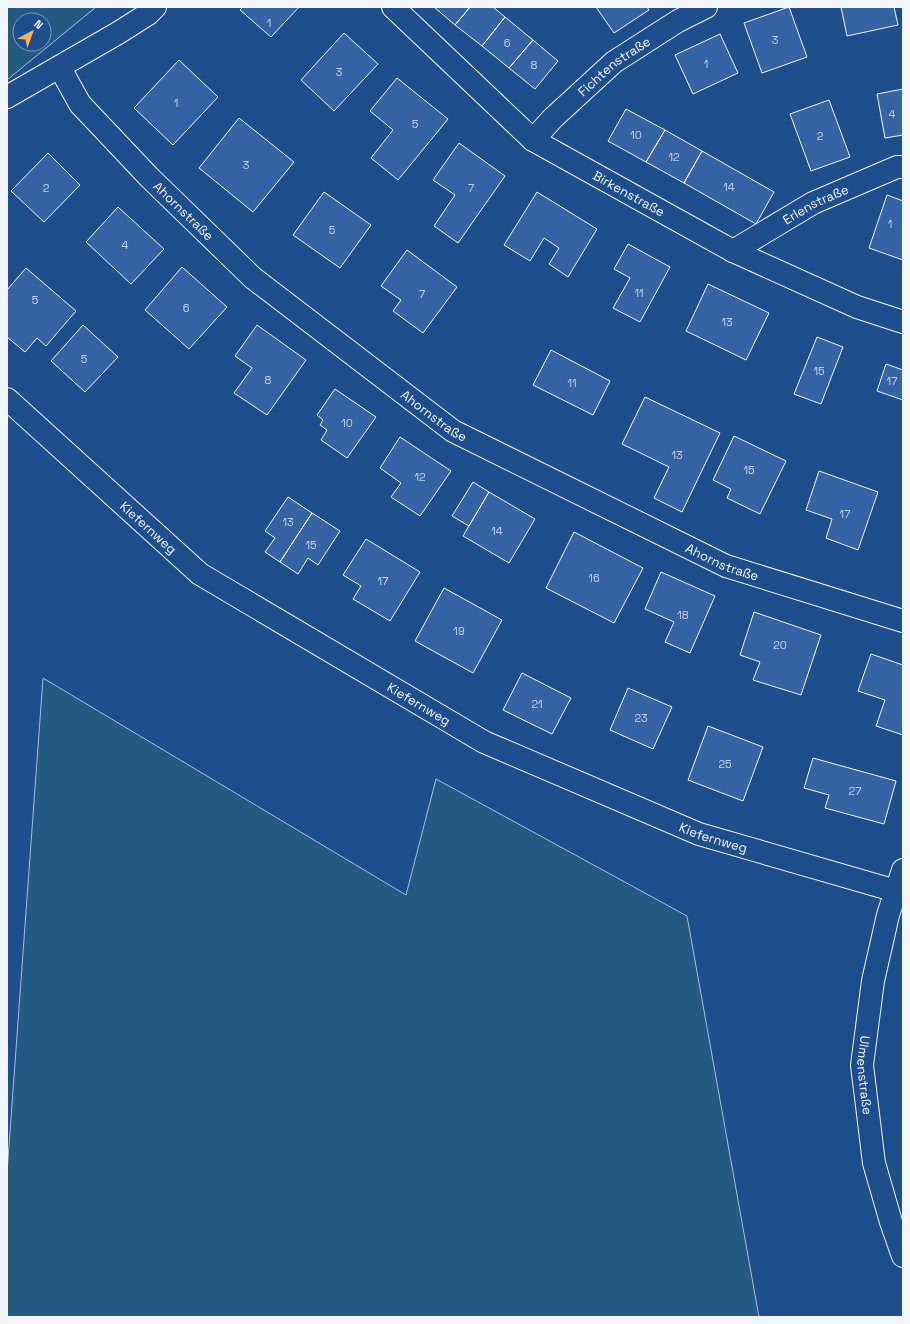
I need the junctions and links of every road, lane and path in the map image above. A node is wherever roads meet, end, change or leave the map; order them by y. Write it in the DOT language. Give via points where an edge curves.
graph roads {
  1 [pos="156,7"];
  2 [pos="393,7"];
  3 [pos="706,7"];
  4 [pos="60,68"];
  5 [pos="7,97"];
  6 [pos="533,140"];
  7 [pos="903,167"];
  8 [pos="733,251"];
  9 [pos="903,322"];
  10 [pos="7,399"];
  11 [pos="903,621"];
  12 [pos="903,870"];
  13 [pos="896,891"];
  14 [pos="903,1256"];
  1 -- 4 [label="street"];
  2 -- 6 [label="street, Birkenstraße"];
  3 -- 6 [label="street, Fichtenstraße" via="678,21 614,62"];
  4 -- 5 [label="street"];
  4 -- 11 [label="street, Ahornstraße" via="80,104 149,177 252,278 453,431 726,566"];
  6 -- 8 [label="street, Birkenstraße"];
  7 -- 8 [label="street, Erlenstraße" via="897,167 813,203"];
  8 -- 9 [label="street, Birkenstraße" via="856,307"];
  10 -- 13 [label="street, Kiefernweg" via="200,574 484,742 699,834"];
  12 -- 13 [label="street, Ulmenstraße"];
  13 -- 14 [label="street, Ulmenstraße" via="873,981 862,1065 874,1163"];
}
